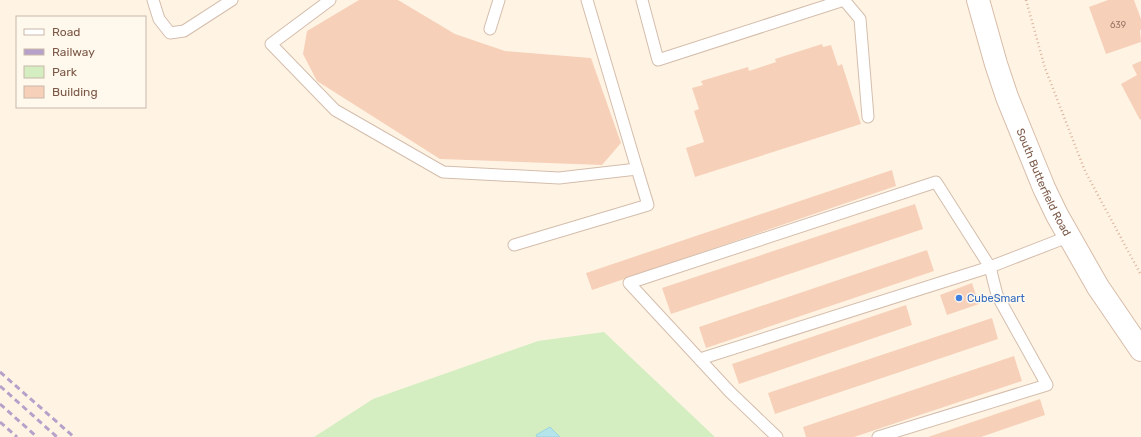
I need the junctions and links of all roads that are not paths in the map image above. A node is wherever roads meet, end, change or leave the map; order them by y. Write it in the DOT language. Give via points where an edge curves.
graph roads {
  1 [pos="153,0"];
  2 [pos="232,0"];
  3 [pos="330,0"];
  4 [pos="499,0"];
  5 [pos="587,0"];
  6 [pos="642,0"];
  7 [pos="844,0"];
  8 [pos="978,0"];
  9 [pos="490,29"];
  10 [pos="868,116"];
  11 [pos="637,169"];
  12 [pos="1070,236"];
  13 [pos="514,245"];
  14 [pos="990,267"];
  15 [pos="1141,350"];
  16 [pos="700,359"];
  17 [pos="777,437"];
  18 [pos="878,437"];
  1 -- 2 [label="lane" via="159,19 170,33 184,32"];
  3 -- 11 [label="lane" via="271,44 335,110 443,172 559,178"];
  4 -- 9 [label="lane"];
  5 -- 11 [label="lane"];
  6 -- 7 [label="lane" via="658,60"];
  7 -- 10 [label="lane" via="860,20"];
  8 -- 12 [label="main road, South Butterfield Road" via="1007,97 1044,188"];
  11 -- 13 [label="lane" via="648,205"];
  12 -- 14 [label="lane"];
  12 -- 15 [label="main road, South Butterfield Road" via="1098,287"];
  14 -- 16 [label="lane"];
  14 -- 16 [label="lane" via="936,182 629,282"];
  14 -- 18 [label="lane" via="997,295 1046,385"];
  16 -- 17 [label="lane"];
}
